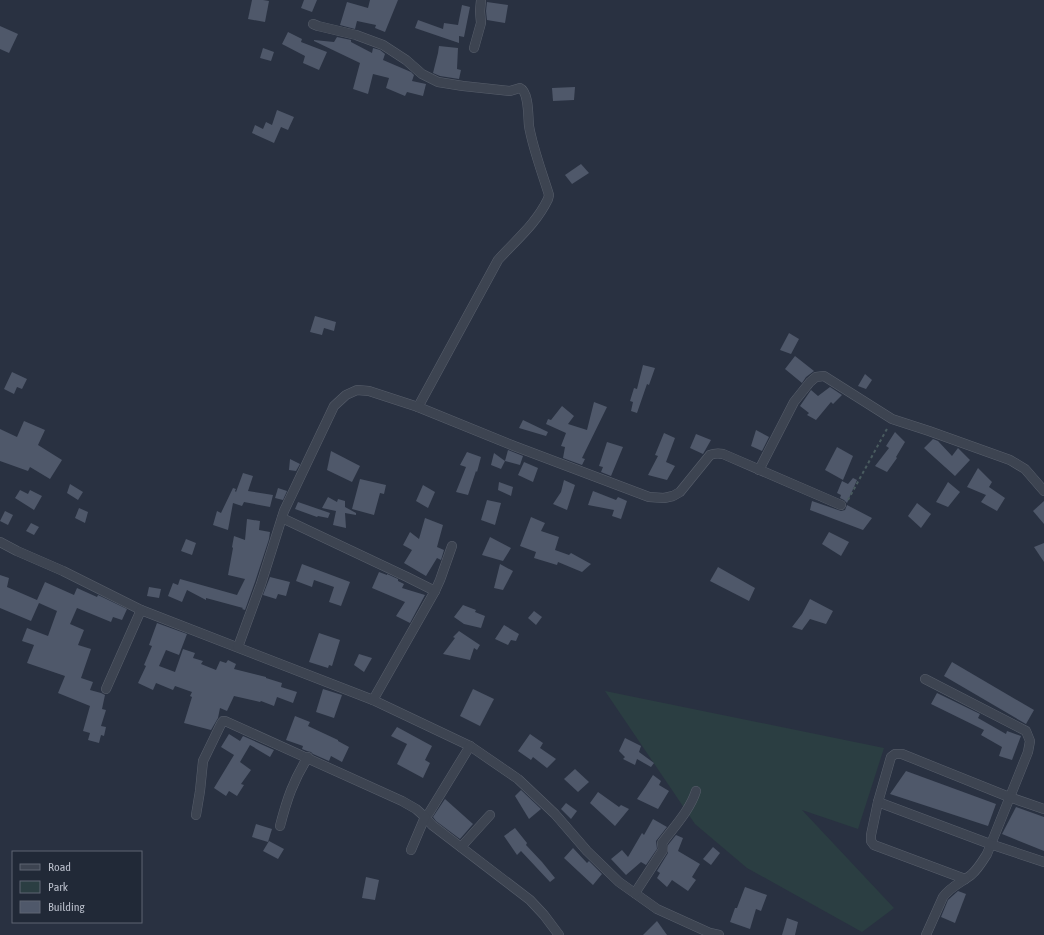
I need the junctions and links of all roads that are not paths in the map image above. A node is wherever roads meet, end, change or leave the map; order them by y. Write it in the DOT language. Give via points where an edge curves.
graph roads {
  1 [pos="481,0"];
  2 [pos="313,24"];
  3 [pos="474,48"];
  4 [pos="418,407"];
  5 [pos="759,470"];
  6 [pos="1044,491"];
  7 [pos="841,505"];
  8 [pos="282,518"];
  9 [pos="0,542"];
  10 [pos="452,546"];
  11 [pos="435,591"];
  12 [pos="141,610"];
  13 [pos="238,647"];
  14 [pos="925,679"];
  15 [pos="106,689"];
  16 [pos="373,700"];
  17 [pos="470,746"];
  18 [pos="308,757"];
  19 [pos="696,791"];
  20 [pos="1009,797"];
  21 [pos="878,802"];
  22 [pos="1044,809"];
  23 [pos="196,815"];
  24 [pos="490,815"];
  25 [pos="425,817"];
  26 [pos="280,826"];
  27 [pos="990,844"];
  28 [pos="461,847"];
  29 [pos="411,850"];
  30 [pos="1044,862"];
  31 [pos="965,879"];
  32 [pos="635,893"];
  33 [pos="559,935"];
  34 [pos="719,935"];
  35 [pos="926,935"];
  1 -- 3 [label="street" via="481,23"];
  2 -- 4 [label="street" via="383,45 422,74 438,82 510,91 520,88 526,96 529,127 549,195 548,200 523,235 498,260"];
  4 -- 5 [label="street" via="649,497 664,498 680,492 714,453 723,454"];
  4 -- 8 [label="street" via="369,391 357,390 346,395 334,406"];
  5 -- 6 [label="street" via="794,402 810,382 816,377 824,376 892,419 1010,460 1026,469"];
  5 -- 7 [label="street"];
  8 -- 11 [label="street"];
  8 -- 13 [label="street"];
  9 -- 12 [label="street"];
  10 -- 11 [label="street"];
  11 -- 16 [label="street"];
  12 -- 13 [label="street"];
  12 -- 15 [label="street"];
  13 -- 16 [label="street"];
  14 -- 20 [label="street" via="1026,731 1030,741 1028,752"];
  16 -- 17 [label="street"];
  17 -- 25 [label="street"];
  17 -- 32 [label="street" via="518,779 555,814 586,851 619,882"];
  18 -- 23 [label="street" via="223,721 203,761"];
  18 -- 25 [label="street" via="402,801"];
  18 -- 26 [label="street" via="288,796"];
  19 -- 32 [label="street" via="662,843 663,850"];
  20 -- 21 [label="street" via="902,754 895,754 891,757"];
  20 -- 22 [label="street"];
  20 -- 27 [label="street"];
  21 -- 27 [label="street"];
  21 -- 31 [label="street" via="871,835 874,844"];
  24 -- 28 [label="street"];
  25 -- 28 [label="street"];
  25 -- 29 [label="street"];
  27 -- 30 [label="street"];
  27 -- 31 [label="street" via="979,867"];
  28 -- 33 [label="street" via="530,900"];
  31 -- 35 [label="street" via="943,897"];
  32 -- 34 [label="street" via="657,909"];
}
